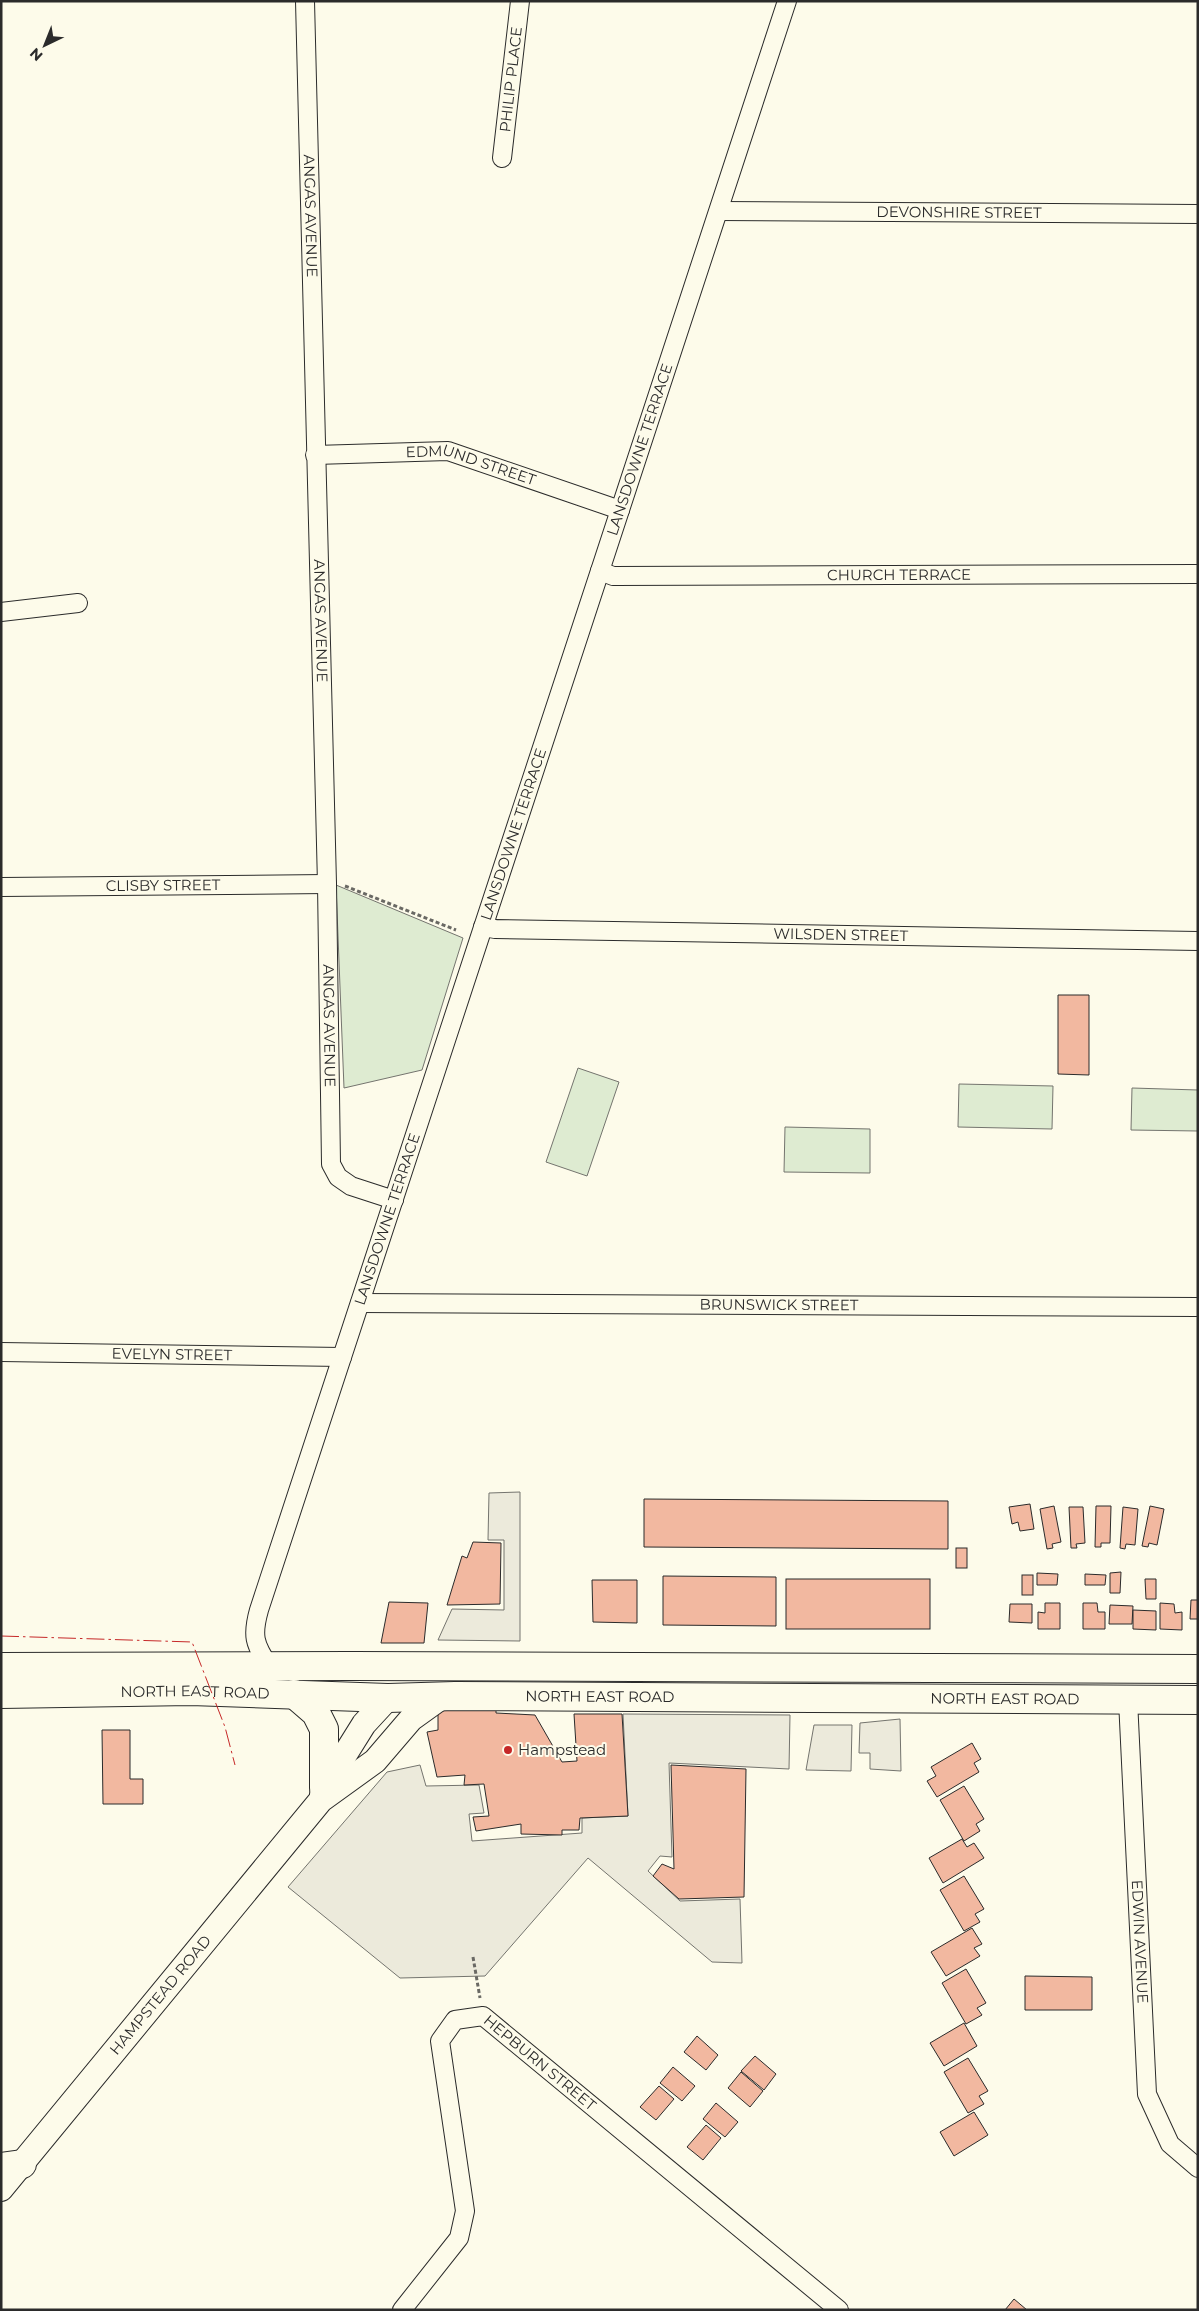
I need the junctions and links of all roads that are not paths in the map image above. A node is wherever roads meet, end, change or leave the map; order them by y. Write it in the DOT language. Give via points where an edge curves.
graph roads {
  1 [pos="305,1"];
  2 [pos="520,1"];
  3 [pos="788,1"];
  4 [pos="502,158"];
  5 [pos="719,211"];
  6 [pos="1198,214"];
  7 [pos="315,454"];
  8 [pos="620,510"];
  9 [pos="600,571"];
  10 [pos="1198,574"];
  11 [pos="78,604"];
  12 [pos="1,612"];
  13 [pos="333,882"];
  14 [pos="1,888"];
  15 [pos="483,927"];
  16 [pos="1198,941"];
  17 [pos="394,1200"];
  18 [pos="360,1303"];
  19 [pos="1198,1307"];
  20 [pos="1,1352"];
  21 [pos="342,1357"];
  22 [pos="269,1666"];
  23 [pos="433,1666"];
  24 [pos="1,1667"];
  25 [pos="1198,1669"];
  26 [pos="1,1694"];
  27 [pos="294,1694"];
  28 [pos="443,1696"];
  29 [pos="388,1698"];
  30 [pos="1128,1700"];
  31 [pos="1198,1700"];
  32 [pos="323,1794"];
  33 [pos="11,2165"];
  34 [pos="1198,2168"];
  35 [pos="1,2189"];
  36 [pos="402,2310"];
  37 [pos="838,2310"];
  1 -- 7 [label="street, ANGAS AVENUE"];
  2 -- 4 [label="street, PHILIP PLACE"];
  3 -- 5 [label="street, LANSDOWNE TERRACE"];
  5 -- 6 [label="street, DEVONSHIRE STREET"];
  5 -- 8 [label="street, LANSDOWNE TERRACE"];
  7 -- 8 [label="street, EDMUND STREET" via="448,451"];
  7 -- 13 [label="street, ANGAS AVENUE"];
  8 -- 9 [label="street, LANSDOWNE TERRACE"];
  9 -- 10 [label="street, CHURCH TERRACE" via="613,576"];
  9 -- 15 [label="street, LANSDOWNE TERRACE"];
  11 -- 12 [label="street"];
  13 -- 14 [label="street, CLISBY STREET"];
  13 -- 17 [label="street, ANGAS AVENUE" via="331,1164 338,1177 351,1186"];
  15 -- 16 [label="street, WILSDEN STREET"];
  15 -- 17 [label="street, LANSDOWNE TERRACE"];
  17 -- 18 [label="street, LANSDOWNE TERRACE"];
  18 -- 19 [label="street, BRUNSWICK STREET"];
  18 -- 21 [label="street, LANSDOWNE TERRACE"];
  20 -- 21 [label="street, EVELYN STREET"];
  21 -- 22 [label="street, LANSDOWNE TERRACE" via="255,1626 255,1643"];
  22 -- 23 [label="highway, NORTH EAST ROAD"];
  22 -- 24 [label="highway, NORTH EAST ROAD"];
  23 -- 25 [label="highway, NORTH EAST ROAD"];
  23 -- 29 [label="highway"];
  26 -- 27 [label="highway, NORTH EAST ROAD" via="191,1691"];
  27 -- 29 [label="highway, NORTH EAST ROAD"];
  27 -- 32 [label="highway" via="316,1712 324,1729"];
  28 -- 29 [label="highway, NORTH EAST ROAD"];
  28 -- 30 [label="highway, NORTH EAST ROAD"];
  28 -- 32 [label="main road, HAMPSTEAD ROAD" via="411,1719 375,1761"];
  29 -- 32 [label="main road, HAMPSTEAD ROAD" via="364,1724"];
  30 -- 31 [label="highway, NORTH EAST ROAD"];
  30 -- 34 [label="street, EDWIN AVENUE" via="1147,2094 1170,2144"];
  32 -- 33 [label="main road, HAMPSTEAD ROAD"];
  33 -- 35 [label="main road, HAMPSTEAD ROAD"];
  36 -- 37 [label="street, HEPBURN STREET" via="459,2238 465,2210 440,2041 455,2020 483,2016"];
}
